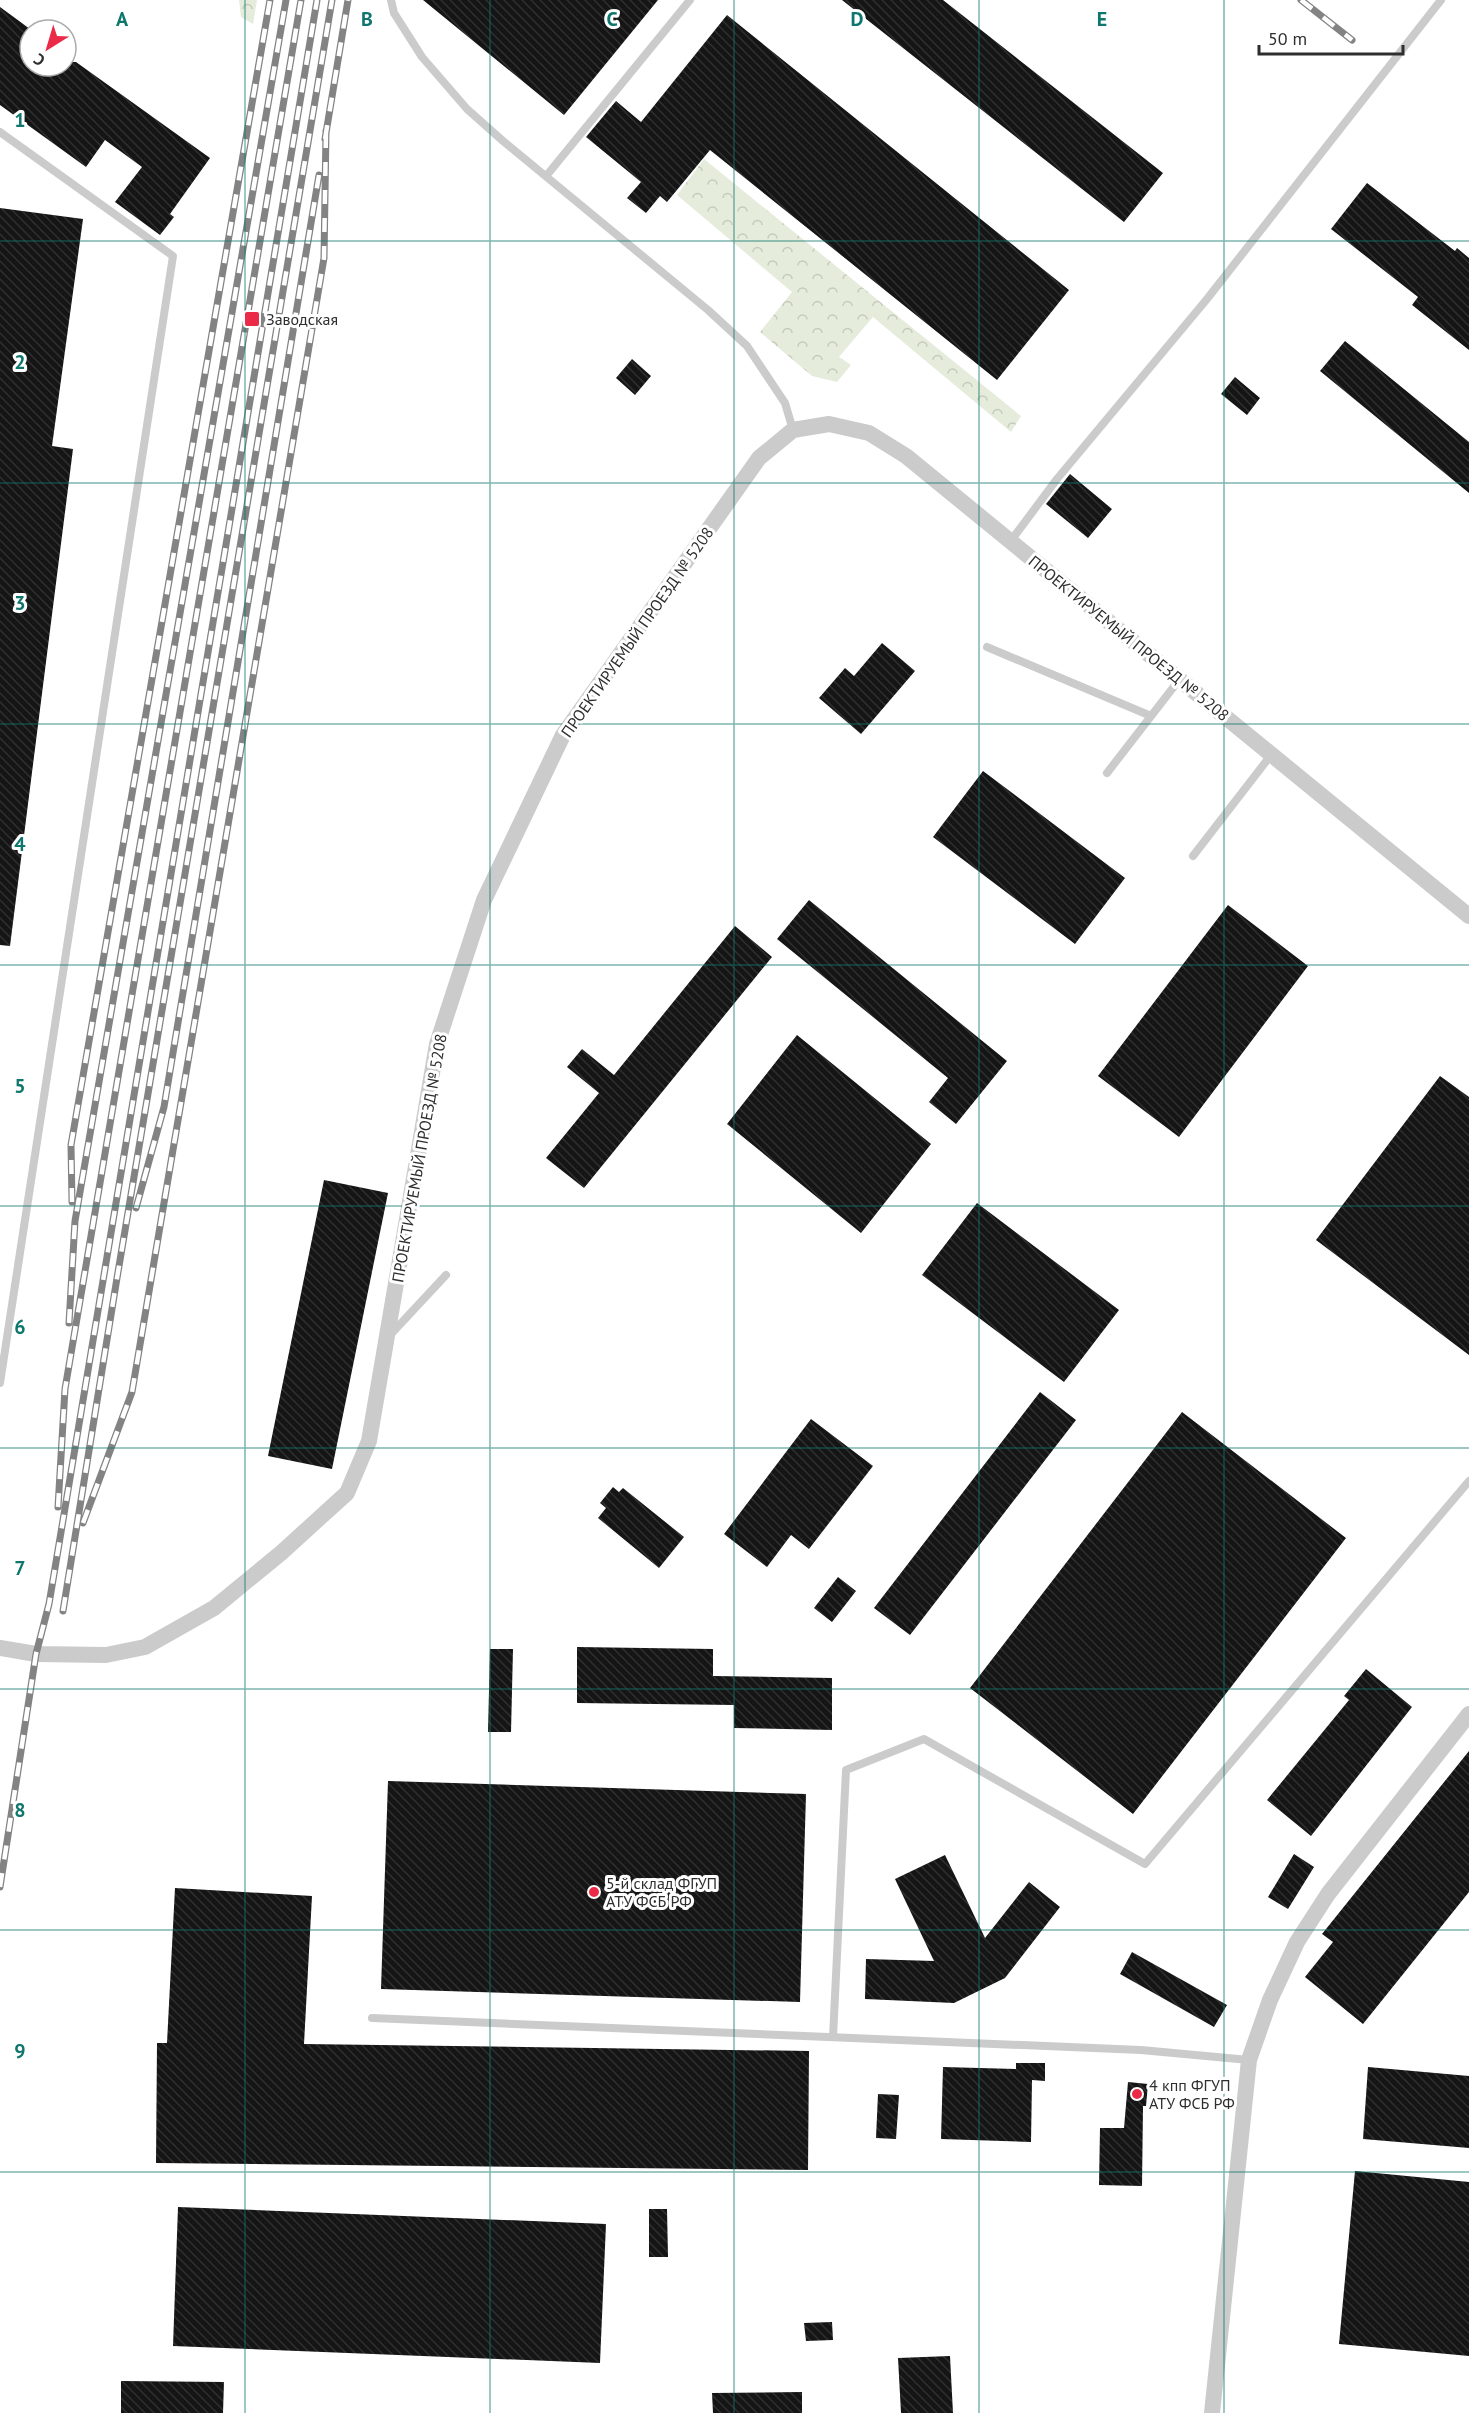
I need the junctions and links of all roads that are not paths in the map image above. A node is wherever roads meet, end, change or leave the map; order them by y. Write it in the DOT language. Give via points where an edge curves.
graph roads {
  1 [pos="391,0"];
  2 [pos="690,0"];
  3 [pos="1442,0"];
  4 [pos="0,132"];
  5 [pos="547,175"];
  6 [pos="793,430"];
  7 [pos="1010,542"];
  8 [pos="987,647"];
  9 [pos="1179,680"];
  10 [pos="1150,716"];
  11 [pos="1271,755"];
  12 [pos="1107,773"];
  13 [pos="1192,856"];
  14 [pos="1469,916"];
  15 [pos="446,1275"];
  16 [pos="386,1339"];
  17 [pos="0,1383"];
  18 [pos="1469,1481"];
  19 [pos="0,1648"];
  20 [pos="1469,1714"];
  21 [pos="372,2019"];
  22 [pos="833,2037"];
  23 [pos="1250,2060"];
  24 [pos="1212,2413"];
  1 -- 5 [label="lane" via="394,13 422,57 467,109"];
  2 -- 5 [label="lane"];
  3 -- 7 [label="lane" via="1208,299 1057,479"];
  4 -- 17 [label="lane" via="173,256"];
  5 -- 6 [label="lane" via="747,346 785,403"];
  6 -- 7 [label="street, ПРОЕКТИРУЕМЫЙ ПРОЕЗД № 5208" via="829,424 869,434 906,456"];
  6 -- 16 [label="street, ПРОЕКТИРУЕМЫЙ ПРОЕЗД № 5208" via="759,458 563,735 484,900 437,1044"];
  7 -- 9 [label="street, ПРОЕКТИРУЕМЫЙ ПРОЕЗД № 5208"];
  8 -- 10 [label="lane"];
  9 -- 10 [label="lane"];
  9 -- 11 [label="street, ПРОЕКТИРУЕМЫЙ ПРОЕЗД № 5208"];
  10 -- 12 [label="lane"];
  11 -- 13 [label="lane"];
  11 -- 14 [label="street, ПРОЕКТИРУЕМЫЙ ПРОЕЗД № 5208"];
  15 -- 16 [label="lane"];
  16 -- 19 [label="street, ПРОЕКТИРУЕМЫЙ ПРОЕЗД № 5208" via="369,1441 347,1492 214,1608 145,1647 106,1655 36,1654"];
  18 -- 22 [label="lane" via="1145,1864 924,1739 846,1770"];
  20 -- 23 [label="street" via="1328,1894 1297,1942 1270,2000"];
  21 -- 22 [label="lane"];
  22 -- 23 [label="lane" via="1141,2050"];
  23 -- 24 [label="street"];
}
